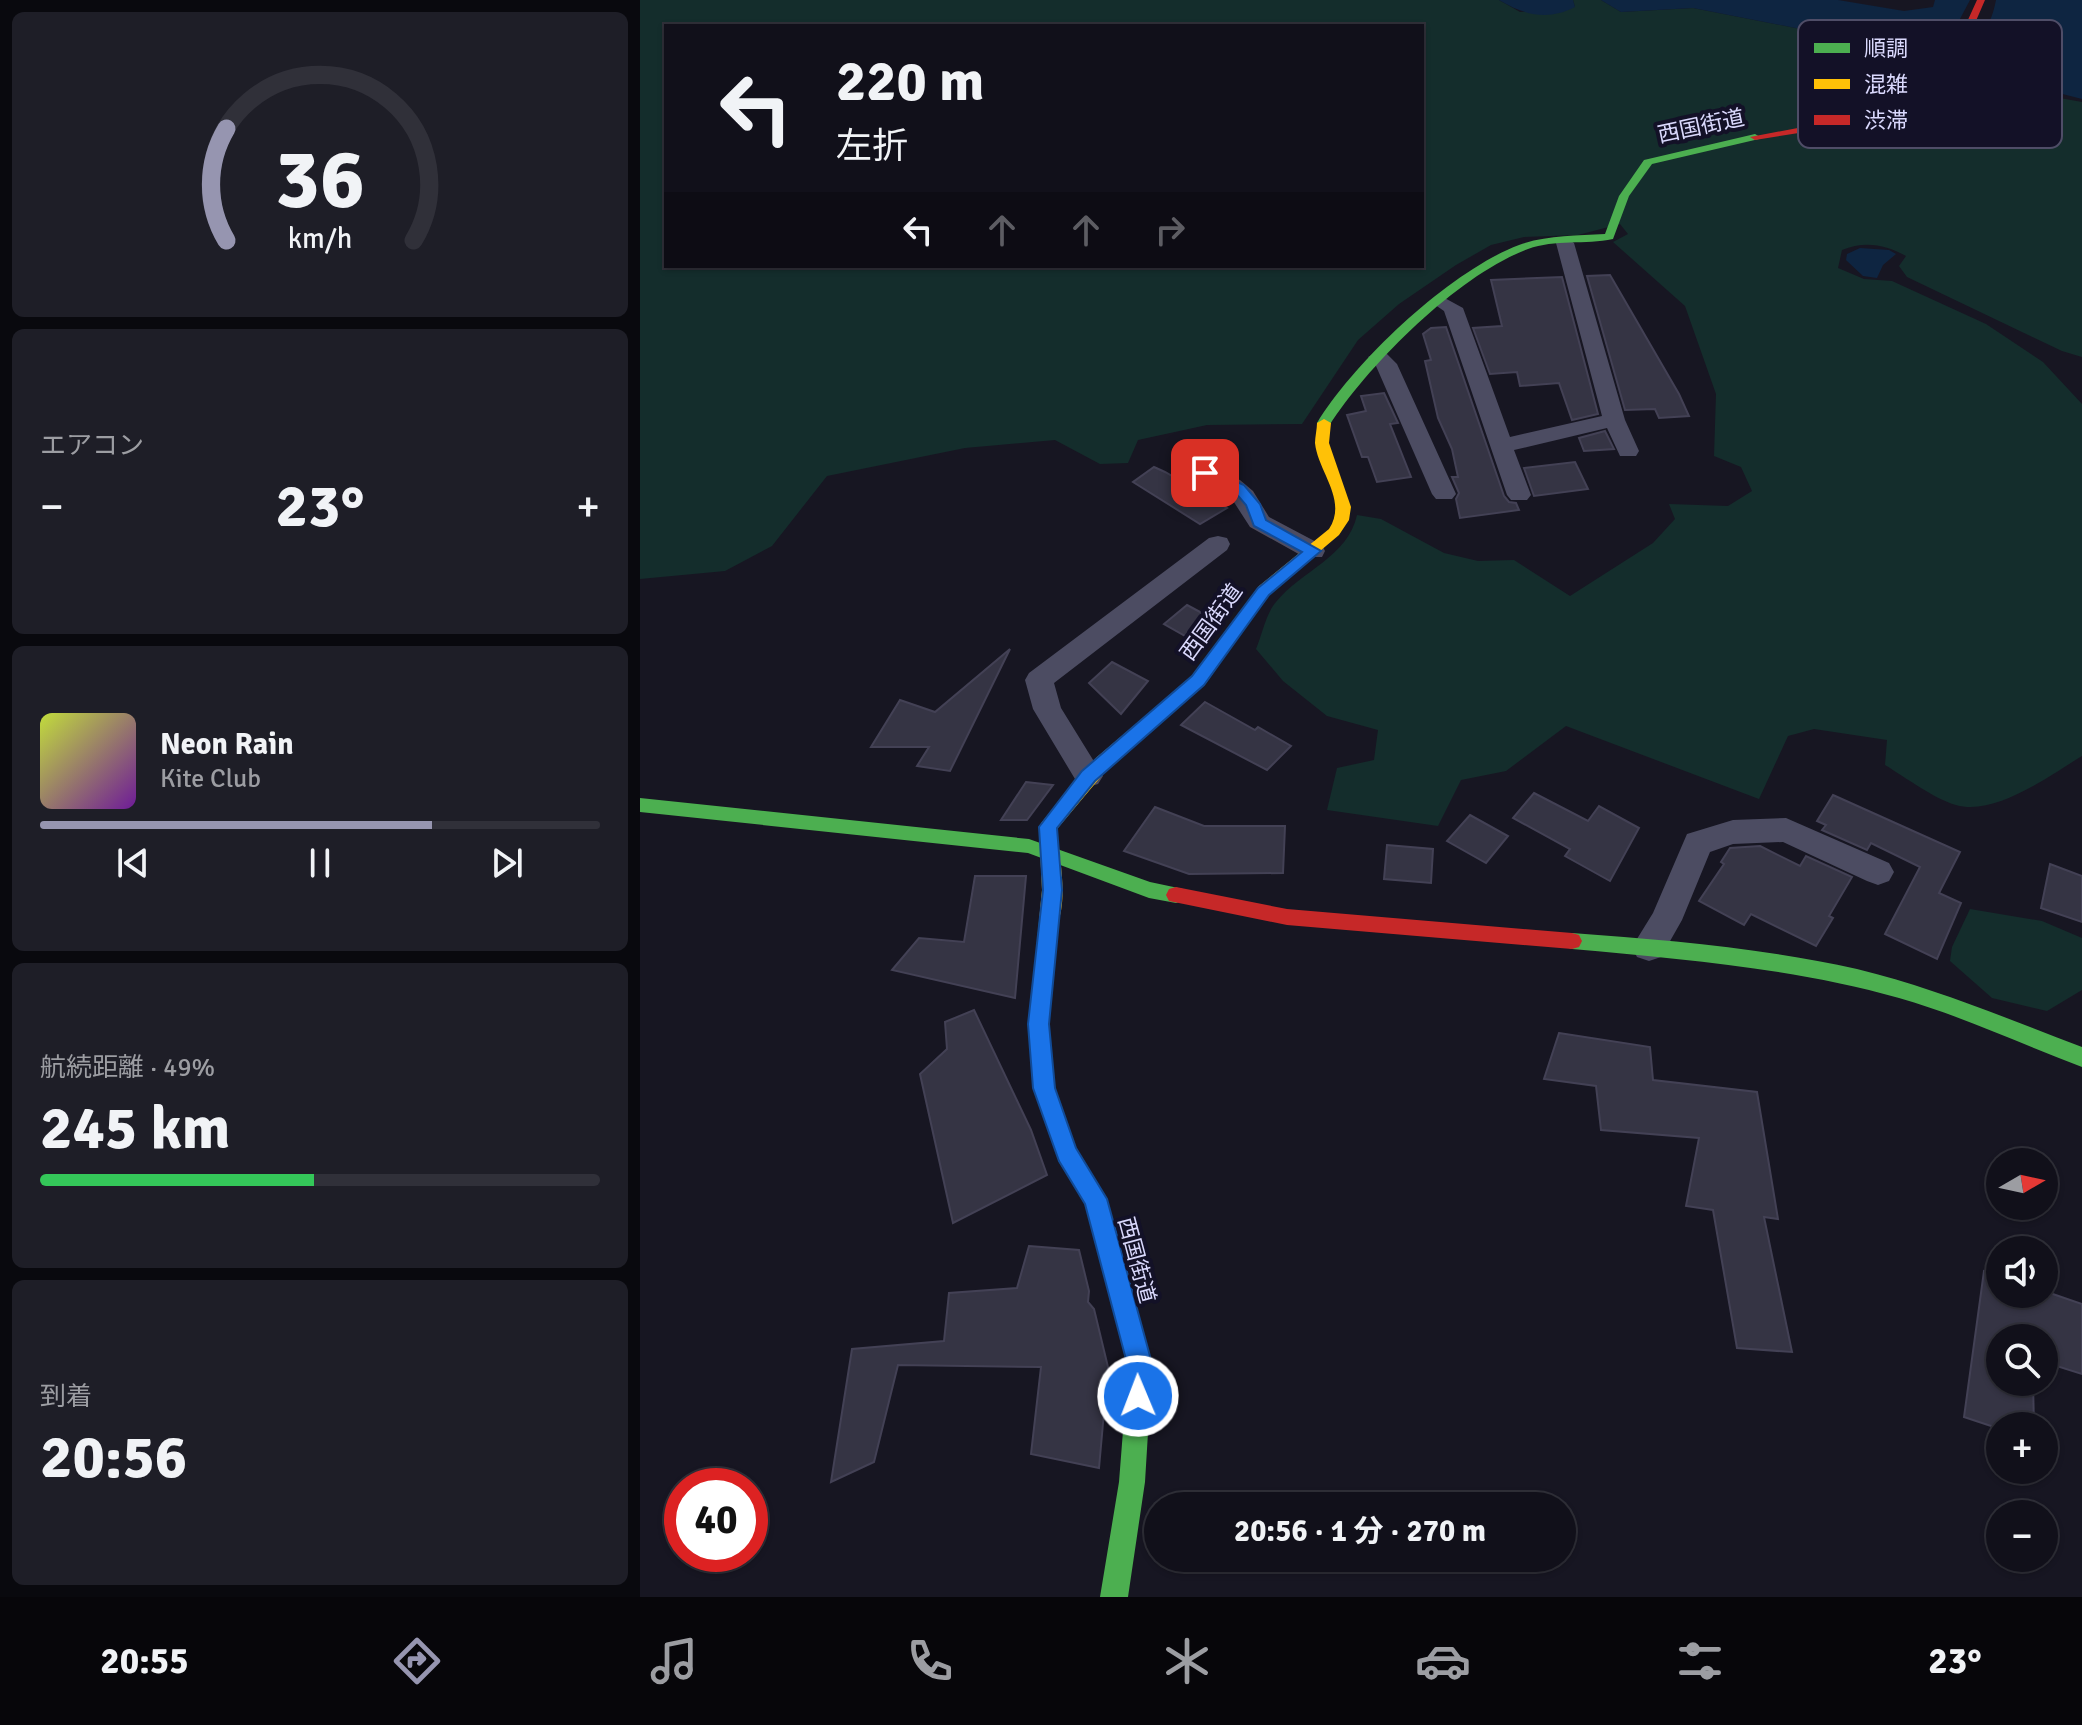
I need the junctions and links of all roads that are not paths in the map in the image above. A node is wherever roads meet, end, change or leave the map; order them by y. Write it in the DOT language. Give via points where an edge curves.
graph roads {
  1 [pos="1981,0"];
  2 [pos="1972,20"];
  3 [pos="1798,129"];
  4 [pos="1565,243"];
  5 [pos="1441,302"];
  6 [pos="1379,357"];
  7 [pos="1614,420"];
  8 [pos="1501,446"];
  9 [pos="1628,451"];
  10 [pos="1205,473"];
  11 [pos="1444,494"];
  12 [pos="1519,495"];
  13 [pos="1218,544"];
  14 [pos="1313,551"];
  15 [pos="1088,776"];
  16 [pos="640,805"];
  17 [pos="1049,852"];
  18 [pos="1878,872"];
  19 [pos="1649,947"];
  20 [pos="2082,1057"];
  21 [pos="1114,1597"];
  1 -- 2 [label="street, 西国街道"];
  3 -- 4 [label="street, 西国街道" via="1648,162 1615,212 1609,237"];
  4 -- 5 [label="street, 西国街道" via="1515,250"];
  4 -- 7 [label="street"];
  5 -- 6 [label="street, 西国街道"];
  5 -- 8 [label="street" via="1453,308"];
  6 -- 11 [label="street"];
  6 -- 14 [label="street, 西国街道" via="1331,406 1321,427 1321,443 1343,494 1345,514"];
  7 -- 8 [label="street"];
  7 -- 9 [label="street"];
  8 -- 12 [label="street"];
  10 -- 14 [label="street" via="1239,488 1259,522"];
  13 -- 15 [label="street" via="1039,680 1047,709"];
  14 -- 15 [label="street, 西国街道" via="1263,591 1198,681"];
  15 -- 17 [label="street, 西国街道" via="1048,827"];
  16 -- 17 [label="street"];
  17 -- 19 [label="street" via="1149,890 1287,917"];
  17 -- 21 [label="street, 西国街道" via="1052,890 1039,1024 1044,1088 1067,1154 1096,1199 1140,1367 1132,1482"];
  18 -- 19 [label="street" via="1786,830 1733,832 1698,843"];
  19 -- 20 [label="street" via="1720,953 1900,989"];
}
